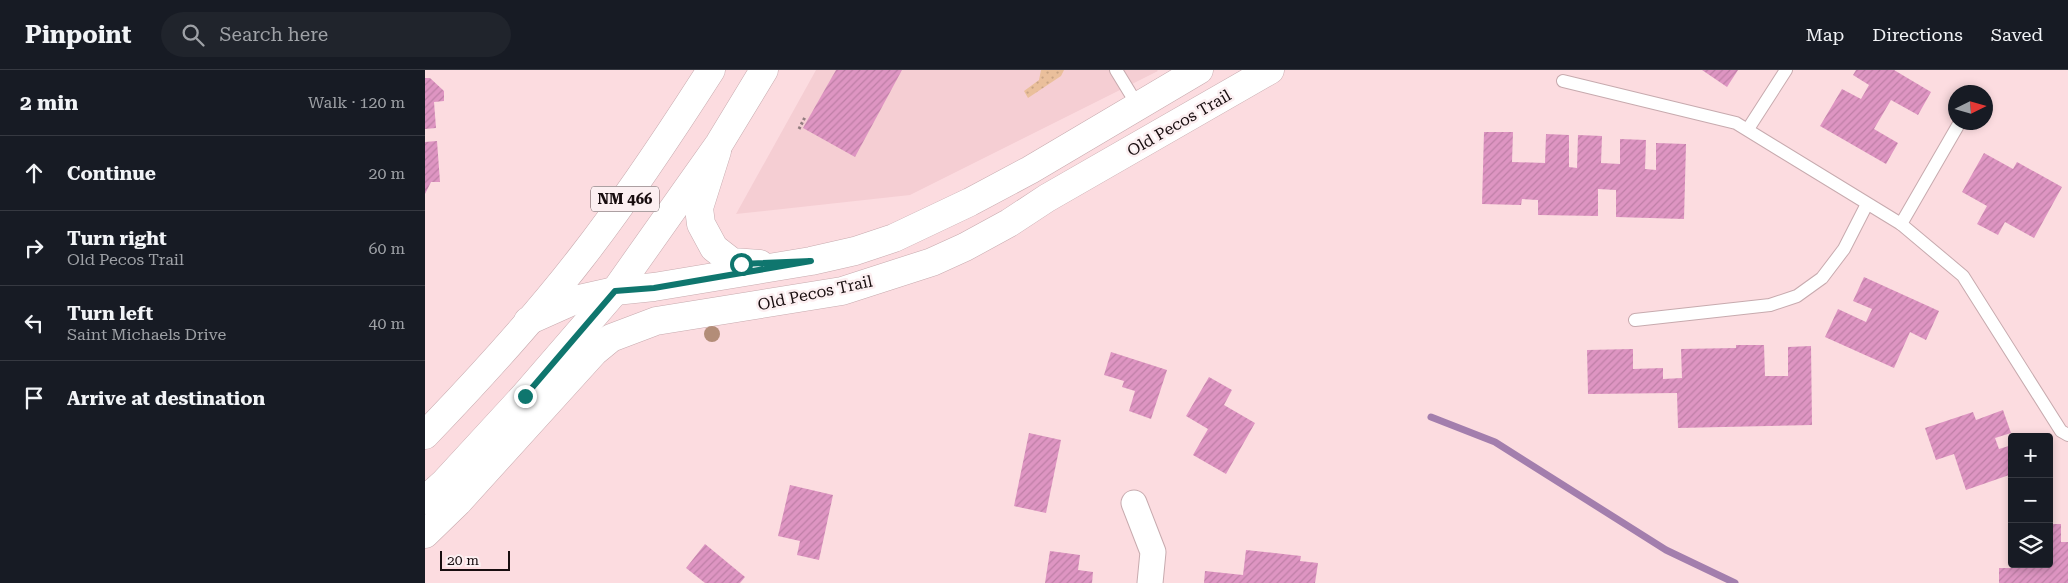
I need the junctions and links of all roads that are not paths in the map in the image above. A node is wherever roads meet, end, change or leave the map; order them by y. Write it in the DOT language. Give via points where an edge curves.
graph roads {
  1 [pos="711,70"];
  2 [pos="765,70"];
  3 [pos="1117,70"];
  4 [pos="1199,70"];
  5 [pos="1270,70"];
  6 [pos="1786,70"];
  7 [pos="1563,81"];
  8 [pos="1137,106"];
  9 [pos="1747,130"];
  10 [pos="1955,130"];
  11 [pos="719,144"];
  12 [pos="1867,204"];
  13 [pos="1901,224"];
  14 [pos="811,261"];
  15 [pos="615,291"];
  16 [pos="1635,320"];
  17 [pos="528,321"];
  18 [pos="425,435"];
  19 [pos="2068,435"];
  20 [pos="425,500"];
  21 [pos="1134,503"];
  22 [pos="425,534"];
  23 [pos="1149,583"];
  1 -- 17 [label="main road, NM 466" via="618,209"];
  2 -- 11 [label="main road, NM 466"];
  3 -- 8 [label="lane"];
  4 -- 8 [label="main road, Old Pecos Trail"];
  5 -- 22 [label="main road, Old Pecos Trail" via="1009,223 932,262 842,291 655,321 611,338 594,352"];
  6 -- 9 [label="lane"];
  7 -- 9 [label="lane" via="1736,123"];
  8 -- 14 [label="main road, Old Pecos Trail" via="1030,170 921,226 855,251"];
  9 -- 12 [label="lane"];
  10 -- 13 [label="lane"];
  11 -- 14 [label="main road" via="699,208 701,224 714,248 732,262 741,264"];
  11 -- 15 [label="main road, NM 466"];
  12 -- 13 [label="lane"];
  12 -- 16 [label="lane" via="1845,249 1822,278 1797,296 1769,305"];
  13 -- 19 [label="lane" via="1963,276 2061,431"];
  14 -- 15 [label="main road, Old Pecos Trail" via="654,288"];
  15 -- 17 [label="main road, Old Pecos Trail" via="575,300"];
  15 -- 20 [label="main road, NM 466" via="525,396"];
  17 -- 18 [label="main road, Old Pecos Trail / NM 466" via="473,386"];
  21 -- 23 [label="street" via="1153,552"];
}
